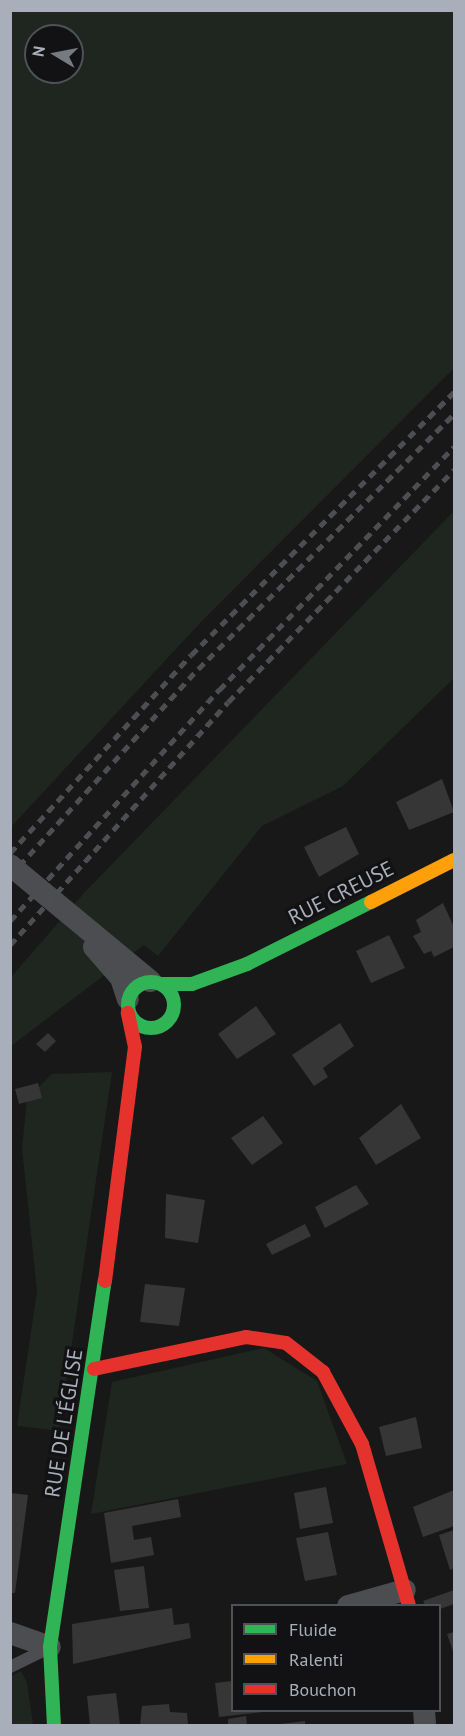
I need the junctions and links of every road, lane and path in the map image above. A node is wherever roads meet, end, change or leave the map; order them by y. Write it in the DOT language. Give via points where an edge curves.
graph roads {
  1 [pos="454,860"];
  2 [pos="10,865"];
  3 [pos="62,909"];
  4 [pos="247,964"];
  5 [pos="156,983"];
  6 [pos="205,997"];
  7 [pos="190,1005"];
  8 [pos="128,1006"];
  9 [pos="172,1014"];
  10 [pos="159,1027"];
  11 [pos="156,1047"];
  12 [pos="149,1064"];
  13 [pos="128,1127"];
  14 [pos="94,1369"];
  15 [pos="407,1598"];
  16 [pos="356,1604"];
  17 [pos="10,1633"];
  18 [pos="50,1647"];
  19 [pos="10,1667"];
  20 [pos="54,1725"];
  1 -- 4 [label="street, RUE CREUSE"];
  2 -- 3 [label="street"];
  3 -- 5 [label="street"];
  3 -- 8 [label="street" via="121,978"];
  4 -- 5 [label="street, RUE CREUSE" via="192,984"];
  4 -- 6 [label="street, RUE CREUSE"];
  5 -- 8 [label="street" via="136,986"];
  5 -- 9 [label="street" via="173,997"];
  7 -- 9 [label="street"];
  8 -- 10 [label="street" via="141,1026"];
  8 -- 13 [label="street, RUE DE L'ÉGLISE" via="135,1047"];
  9 -- 10 [label="street"];
  10 -- 11 [label="street"];
  12 -- 13 [label="street, RUE DE L'ÉGLISE"];
  13 -- 14 [label="street, RUE DE L'ÉGLISE"];
  14 -- 15 [label="street" via="246,1337 286,1343 323,1372 362,1444"];
  14 -- 18 [label="street, RUE DE L'ÉGLISE"];
  15 -- 16 [label="street"];
  17 -- 18 [label="street"];
  18 -- 19 [label="lane"];
  18 -- 20 [label="street, RUE DE L'ÉGLISE"];
}
